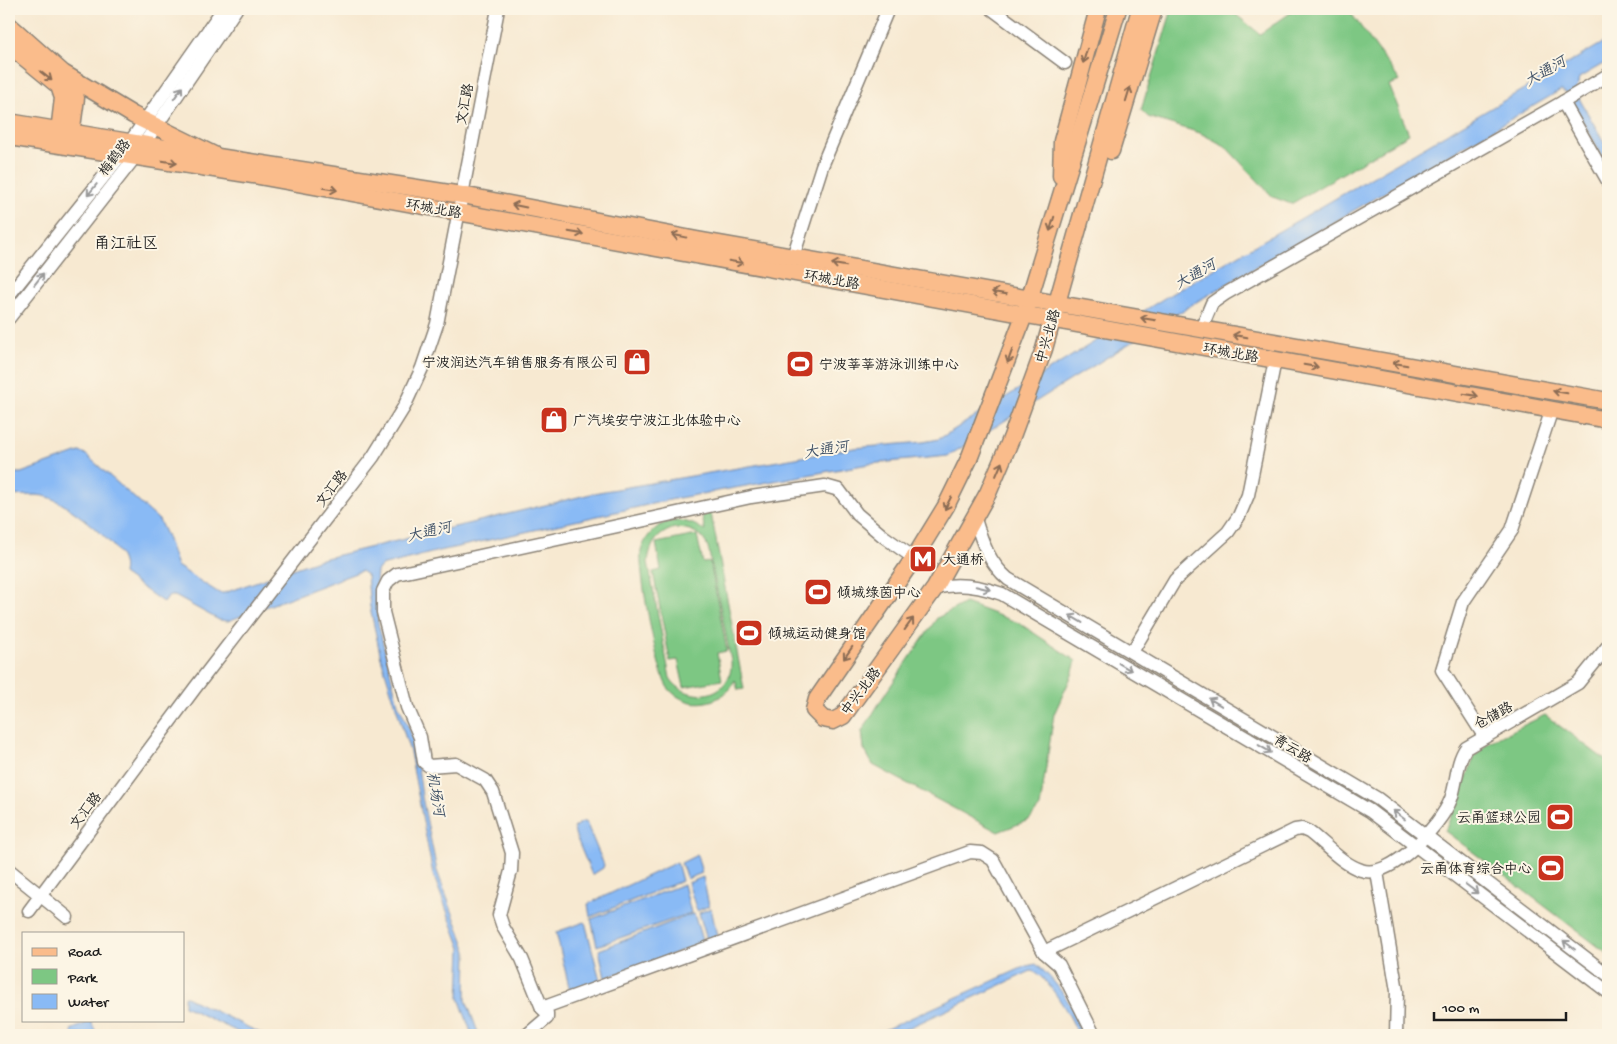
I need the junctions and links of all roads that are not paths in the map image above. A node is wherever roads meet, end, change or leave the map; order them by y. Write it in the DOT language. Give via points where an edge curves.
graph roads {
  1 [pos="223,9"];
  2 [pos="236,9"];
  3 [pos="498,9"];
  4 [pos="888,9"];
  5 [pos="992,9"];
  6 [pos="1098,9"];
  7 [pos="1118,9"];
  8 [pos="1140,9"];
  9 [pos="1154,9"];
  10 [pos="9,25"];
  11 [pos="9,45"];
  12 [pos="1065,63"];
  13 [pos="63,73"];
  14 [pos="1604,77"];
  15 [pos="1564,102"];
  16 [pos="9,122"];
  17 [pos="150,123"];
  18 [pos="9,137"];
  19 [pos="65,138"];
  20 [pos="132,149"];
  21 [pos="218,157"];
  22 [pos="1608,181"];
  23 [pos="462,195"];
  24 [pos="1060,198"];
  25 [pos="459,212"];
  26 [pos="1070,255"];
  27 [pos="793,256"];
  28 [pos="9,295"];
  29 [pos="1056,303"];
  30 [pos="1027,306"];
  31 [pos="9,318"];
  32 [pos="1052,320"];
  33 [pos="1201,329"];
  34 [pos="1275,360"];
  35 [pos="1608,401"];
  36 [pos="1552,409"];
  37 [pos="1608,420"];
  38 [pos="975,519"];
  39 [pos="914,558"];
  40 [pos="935,588"];
  41 [pos="1608,646"];
  42 [pos="1132,652"];
  43 [pos="1484,736"];
  44 [pos="1426,836"];
  45 [pos="1415,845"];
  46 [pos="9,870"];
  47 [pos="1377,872"];
  48 [pos="40,896"];
  49 [pos="29,911"];
  50 [pos="66,917"];
  51 [pos="1044,952"];
  52 [pos="1608,975"];
  53 [pos="1608,992"];
  54 [pos="542,1008"];
  55 [pos="527,1035"];
  56 [pos="1094,1035"];
  57 [pos="1396,1035"];
  1 -- 17 [label="street, 梅鹤路"];
  17 -- 2 [label="street, 梅鹤路, one-way"];
  3 -- 23 [label="street, 文汇路"];
  4 -- 27 [label="street" via="822,166"];
  5 -- 12 [label="street"];
  6 -- 24 [label="main road, one-way" via="1062,141"];
  7 -- 24 [label="main road, 中兴北路"];
  8 -- 26 [label="main road, 中兴北路"];
  26 -- 9 [label="main road, one-way" via="1094,208"];
  10 -- 13 [label="main road, 环城北路"];
  11 -- 19 [label="main road, one-way" via="59,86 63,98"];
  13 -- 17 [label="main road, 环城北路"];
  13 -- 19 [label="main road, 环城北路" via="76,98"];
  14 -- 15 [label="street"];
  15 -- 22 [label="street"];
  15 -- 33 [label="street" via="1225,294 1212,303"];
  16 -- 19 [label="main road"];
  17 -- 20 [label="street, 梅鹤路"];
  17 -- 21 [label="main road, 环城北路"];
  18 -- 19 [label="main road"];
  19 -- 20 [label="main road, 环城北路"];
  20 -- 21 [label="main road, 环城北路"];
  20 -- 25 [label="main road, 环城北路, one-way" via="253,175"];
  20 -- 28 [label="street, 梅鹤路, one-way"];
  31 -- 20 [label="street, 梅鹤路, one-way"];
  21 -- 23 [label="main road, 环城北路"];
  23 -- 25 [label="street, 文汇路"];
  27 -- 23 [label="main road, 环城北路, one-way"];
  24 -- 30 [label="main road, 中兴北路, one-way"];
  25 -- 30 [label="main road, 环城北路, one-way"];
  25 -- 48 [label="street, 文汇路" via="437,324 404,407 373,457"];
  26 -- 29 [label="main road, 中兴北路"];
  30 -- 27 [label="main road, 环城北路, one-way"];
  29 -- 30 [label="main road, 环城北路"];
  29 -- 32 [label="main road, 中兴北路"];
  33 -- 29 [label="main road, 环城北路, one-way"];
  30 -- 32 [label="main road, 环城北路"];
  30 -- 39 [label="main road, 中兴北路, one-way" via="969,459 946,506"];
  32 -- 34 [label="main road, 环城北路"];
  38 -- 32 [label="main road, 中兴北路, one-way" via="1020,416"];
  35 -- 33 [label="main road, 环城北路, one-way"];
  34 -- 36 [label="main road, 环城北路, one-way"];
  34 -- 42 [label="street" via="1248,495 1240,516 1228,532 1175,580"];
  36 -- 37 [label="main road, 环城北路"];
  36 -- 43 [label="street" via="1512,530 1462,602 1442,670"];
  38 -- 40 [label="main road, 中兴北路"];
  42 -- 38 [label="street, 青云路, one-way" via="1000,572 988,555"];
  39 -- 40 [label="main road, 中兴北路, one-way" via="819,694 814,710 822,719 833,721 843,716"];
  39 -- 54 [label="street" via="857,514 839,490 825,486 751,497 397,574 388,581 383,591 383,612 408,707 420,737 424,762 429,766 456,764 463,767 486,780 493,792 512,853 511,871 499,915"];
  40 -- 45 [label="street, 青云路, one-way" via="974,586 1002,594 1370,811"];
  41 -- 43 [label="street, 仓储路" via="1578,683"];
  44 -- 42 [label="street, 青云路, one-way" via="1378,799"];
  43 -- 44 [label="street, 仓储路" via="1463,753 1450,801"];
  44 -- 45 [label="street, 仓储路"];
  52 -- 44 [label="street, 青云路, one-way"];
  45 -- 47 [label="street, 仓储路"];
  45 -- 53 [label="street, 青云路, one-way"];
  46 -- 48 [label="street"];
  47 -- 51 [label="street" via="1360,870 1309,832 1295,830"];
  47 -- 57 [label="street" via="1397,990"];
  48 -- 49 [label="street, 文汇路"];
  48 -- 50 [label="street"];
  51 -- 54 [label="street" via="993,860 982,853 970,852"];
  51 -- 56 [label="street" via="1059,965"];
  54 -- 55 [label="street" via="547,1018"];
}
